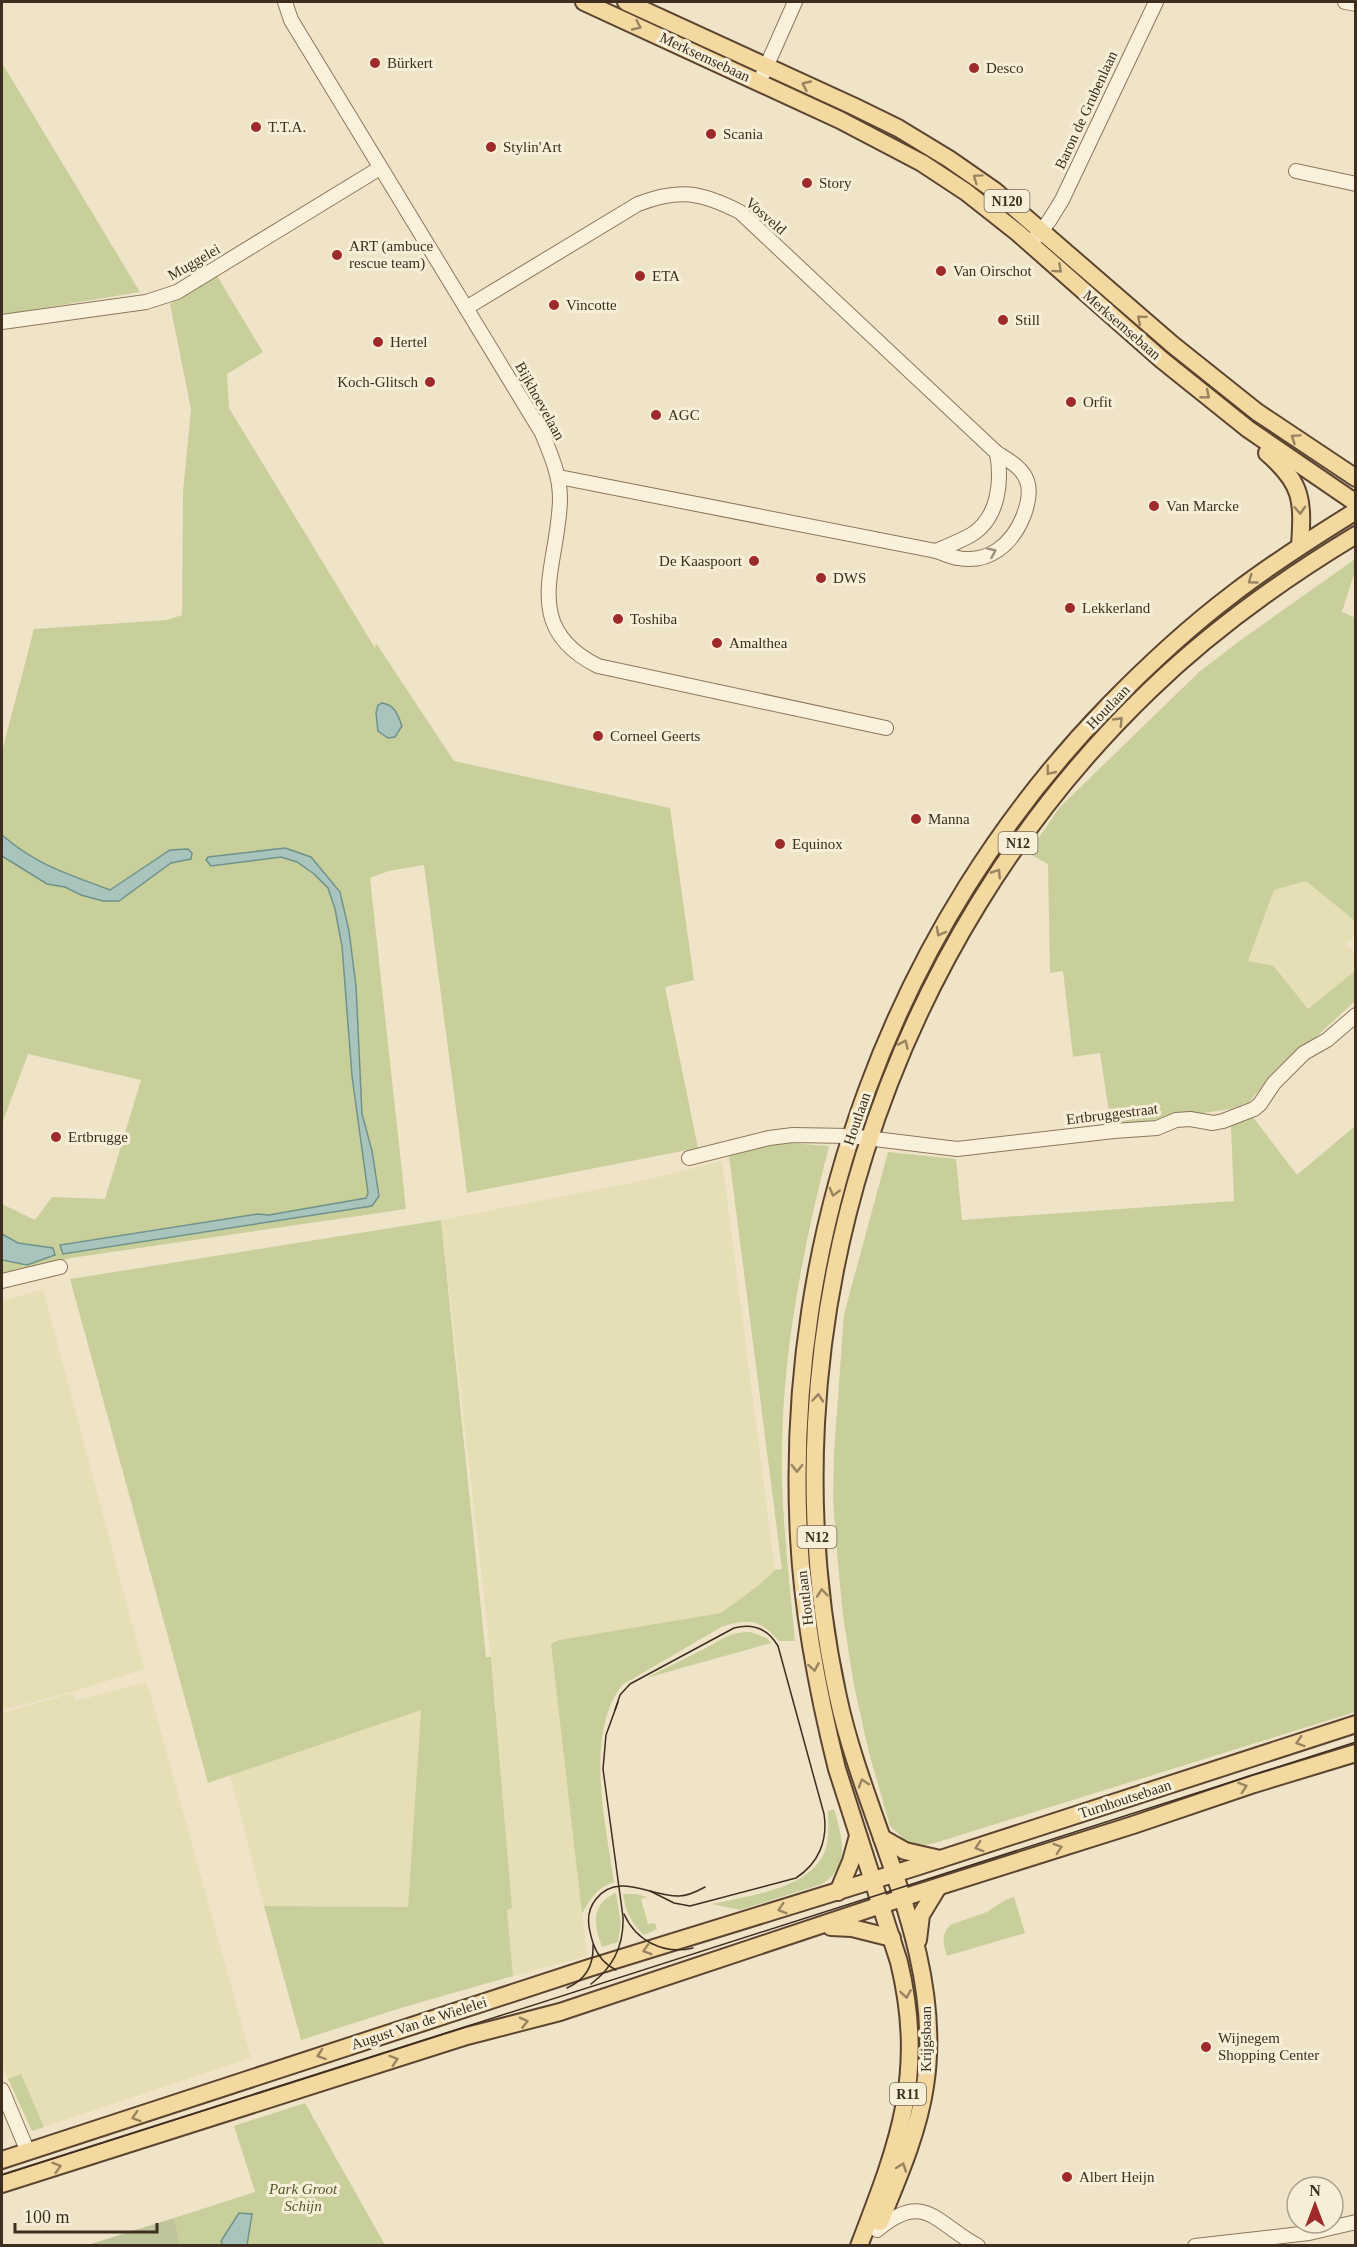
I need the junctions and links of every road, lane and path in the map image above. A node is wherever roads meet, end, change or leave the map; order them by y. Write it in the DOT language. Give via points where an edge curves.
graph roads {
  1 [pos="285,2"];
  2 [pos="584,2"];
  3 [pos="626,2"];
  4 [pos="795,2"];
  5 [pos="1156,2"];
  6 [pos="1345,2"];
  7 [pos="1356,4"];
  8 [pos="767,66"];
  9 [pos="760,82"];
  10 [pos="898,128"];
  11 [pos="890,144"];
  12 [pos="380,168"];
  13 [pos="1296,171"];
  14 [pos="1356,184"];
  15 [pos="1041,230"];
  16 [pos="1029,244"];
  17 [pos="466,308"];
  18 [pos="2,322"];
  19 [pos="1248,429"];
  20 [pos="997,453"];
  21 [pos="1352,473"];
  22 [pos="559,477"];
  23 [pos="1356,503"];
  24 [pos="1356,510"];
  25 [pos="1356,535"];
  26 [pos="1356,545"];
  27 [pos="1300,546"];
  28 [pos="936,551"];
  29 [pos="1324,554"];
  30 [pos="886,728"];
  31 [pos="1356,1015"];
  32 [pos="850,1136"];
  33 [pos="869,1138"];
  34 [pos="689,1158"];
  35 [pos="60,1267"];
  36 [pos="2,1281"];
  37 [pos="1356,1724"];
  38 [pos="1356,1754"];
  39 [pos="858,1835"];
  40 [pos="882,1838"];
  41 [pos="941,1859"];
  42 [pos="894,1873"];
  43 [pos="873,1880"];
  44 [pos="938,1887"];
  45 [pos="838,1892"];
  46 [pos="902,1898"];
  47 [pos="881,1905"];
  48 [pos="812,1929"];
  49 [pos="892,1938"];
  50 [pos="917,1953"];
  51 [pos="2,2090"];
  52 [pos="28,2152"];
  53 [pos="2,2160"];
  54 [pos="2,2184"];
  55 [pos="887,2190"];
  56 [pos="1356,2222"];
  57 [pos="873,2238"];
  58 [pos="859,2246"];
  59 [pos="978,2246"];
  60 [pos="1195,2246"];
  1 -- 12 [label="street, Bijkhoevelaan" via="291,20"];
  2 -- 9 [label="main road, Merksemsebaan / N120, one-way"];
  3 -- 8 [label="main road, Merksemsebaan / N120"];
  4 -- 8 [label="street"];
  5 -- 15 [label="street, Baron de Grubenlaan" via="1062,200"];
  6 -- 7 [label="street"];
  8 -- 9 [label="street"];
  10 -- 8 [label="main road, Merksemsebaan / N120, one-way"];
  9 -- 11 [label="main road, Merksemsebaan / N120"];
  10 -- 11 [label="street"];
  15 -- 10 [label="main road, Merksemsebaan / N120, one-way" via="995,191"];
  11 -- 16 [label="main road, Merksemsebaan / N120" via="966,192"];
  12 -- 17 [label="street, Bijkhoevelaan"];
  12 -- 18 [label="street, Muggelei" via="168,295 133,304"];
  13 -- 14 [label="street"];
  15 -- 16 [label="street, Baron de Grubenlaan"];
  21 -- 15 [label="main road, Merksemsebaan / N120, one-way" via="1257,412 1101,285"];
  16 -- 19 [label="main road, Merksemsebaan / N120, one-way"];
  17 -- 20 [label="street, Vosveld" via="638,204 658,196 697,194 740,212"];
  17 -- 22 [label="street, Bijkhoevelaan" via="542,433"];
  19 -- 23 [label="main road, Merksemsebaan / N120"];
  19 -- 27 [label="main road, one-way" via="1257,445 1284,468 1296,487"];
  20 -- 28 [label="street" via="998,491 983,525"];
  28 -- 20 [label="street, Vosveld, one-way" via="959,559 992,554 1018,530 1027,508 1027,479 1015,464"];
  22 -- 28 [label="street, Vosveld"];
  22 -- 30 [label="street, Bijkhoevelaan" via="559,509 547,596 551,619 564,642 580,657 598,666"];
  24 -- 27 [label="main road, Houtlaan / N12"];
  25 -- 29 [label="main road, Houtlaan / N12"];
  26 -- 29 [label="main road"];
  27 -- 32 [label="main road, Houtlaan / N12, one-way" via="1233,594 1162,654 1106,707 1032,793 993,847 926,956 900,1006"];
  33 -- 29 [label="main road, Houtlaan / N12, one-way" via="895,1065 943,963 976,905 1049,801 1119,721 1176,666"];
  31 -- 33 [label="street, Ertbruggestraat" via="1305,1053 1254,1109 1223,1121 1176,1120 1157,1128 957,1149"];
  32 -- 33 [label="street, Ertbruggestraat"];
  32 -- 34 [label="street" via="769,1138"];
  32 -- 39 [label="main road, Houtlaan / N12, one-way" via="825,1224 811,1299 799,1404 797,1489 801,1568 814,1670 837,1769"];
  40 -- 33 [label="main road, Houtlaan / N12, one-way" via="838,1697 823,1606 815,1492 817,1406 829,1299 843,1230"];
  35 -- 36 [label="street"];
  37 -- 41 [label="main road, Turnhoutsebaan, one-way"];
  44 -- 38 [label="main road, Turnhoutsebaan, one-way"];
  39 -- 43 [label="main road, Houtlaan / N12"];
  39 -- 45 [label="main road"];
  40 -- 41 [label="main road" via="905,1851"];
  40 -- 42 [label="main road, Houtlaan / N12"];
  41 -- 42 [label="main road, Turnhoutsebaan"];
  42 -- 43 [label="main road, Turnhoutsebaan"];
  42 -- 46 [label="main road, Houtlaan / N12"];
  43 -- 45 [label="main road, August Van de Wielelei"];
  43 -- 47 [label="main road, Houtlaan / N12"];
  44 -- 46 [label="main road, Turnhoutsebaan"];
  44 -- 50 [label="main road" via="921,1915"];
  45 -- 52 [label="main road, August Van de Wielelei, one-way" via="589,1968"];
  46 -- 47 [label="main road, Turnhoutsebaan"];
  46 -- 50 [label="main road, Krijgsbaan / R11"];
  47 -- 48 [label="main road, August Van de Wielelei"];
  47 -- 49 [label="main road, Krijgsbaan / R11"];
  48 -- 49 [label="main road" via="852,1928"];
  54 -- 48 [label="main road, August Van de Wielelei, one-way" via="467,2036 560,2012"];
  49 -- 55 [label="main road, Krijgsbaan / R11, one-way" via="907,1997 911,2063"];
  55 -- 50 [label="main road, Krijgsbaan / R11, one-way" via="922,2104 928,2060 926,2005"];
  51 -- 52 [label="street"];
  52 -- 53 [label="main road, August Van de Wielelei"];
  55 -- 57 [label="main road, Krijgsbaan / R11"];
  55 -- 58 [label="main road, Krijgsbaan / R11"];
  56 -- 60 [label="street" via="1309,2233"];
  57 -- 59 [label="street" via="902,2212 915,2211 944,2222"];
}
